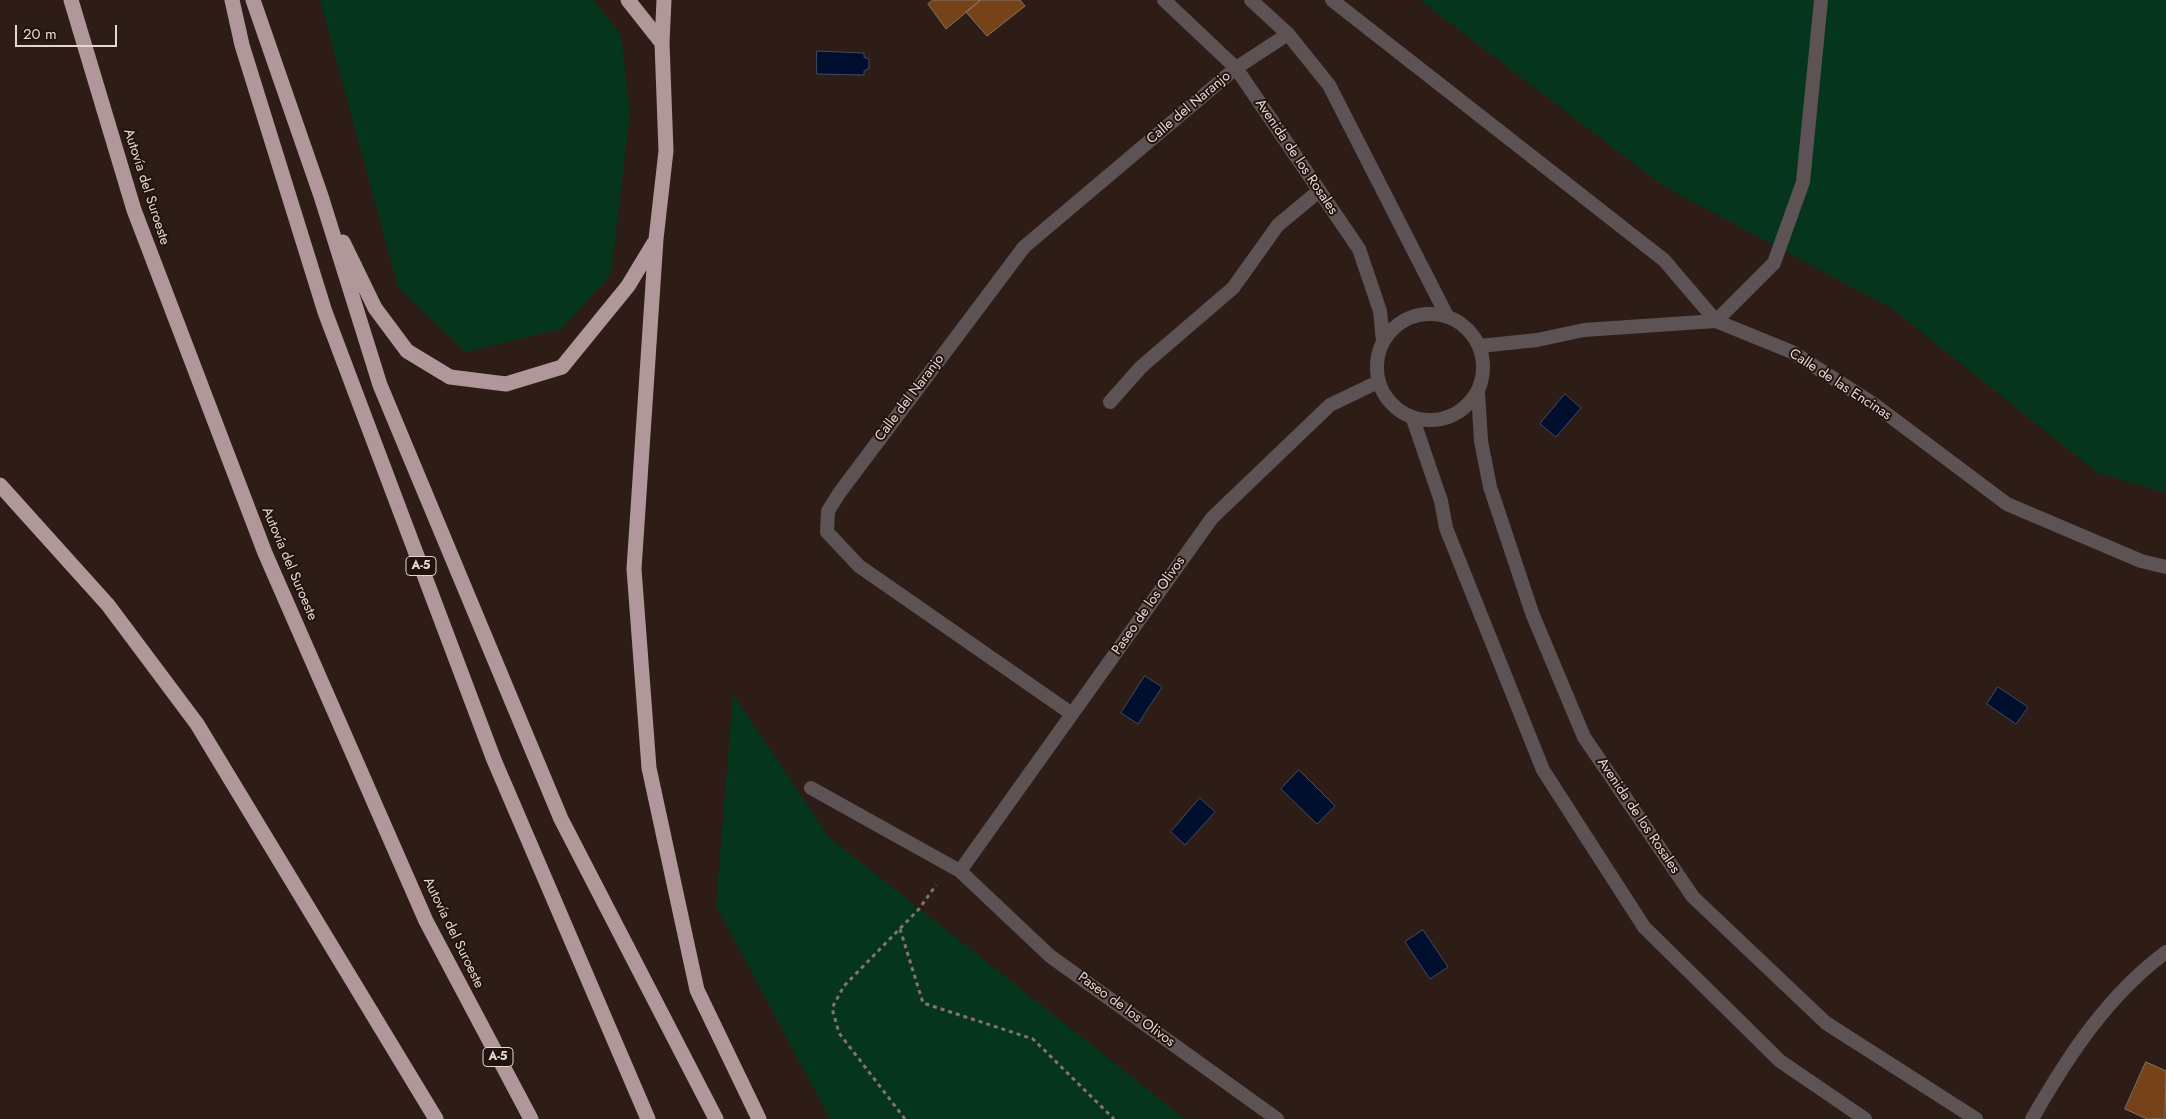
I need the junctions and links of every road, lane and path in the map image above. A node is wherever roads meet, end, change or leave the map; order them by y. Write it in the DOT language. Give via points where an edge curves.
graph roads {
  1 [pos="71,0"];
  2 [pos="232,0"];
  3 [pos="253,0"];
  4 [pos="628,0"];
  5 [pos="664,0"];
  6 [pos="1164,0"];
  7 [pos="1251,0"];
  8 [pos="1332,0"];
  9 [pos="1821,0"];
  10 [pos="1288,34"];
  11 [pos="662,43"];
  12 [pos="1236,68"];
  13 [pos="1319,191"];
  14 [pos="321,196"];
  15 [pos="656,239"];
  16 [pos="1447,316"];
  17 [pos="1716,321"];
  18 [pos="1383,341"];
  19 [pos="1480,346"];
  20 [pos="1378,382"];
  21 [pos="1478,392"];
  22 [pos="1110,402"];
  23 [pos="1413,419"];
  24 [pos="0,485"];
  25 [pos="2166,567"];
  26 [pos="1072,714"];
  27 [pos="811,788"];
  28 [pos="960,871"];
  29 [pos="900,929"];
  30 [pos="2166,952"];
  31 [pos="436,1119"];
  32 [pos="531,1119"];
  33 [pos="648,1119"];
  34 [pos="716,1119"];
  35 [pos="759,1119"];
  36 [pos="905,1119"];
  37 [pos="1114,1119"];
  38 [pos="1277,1119"];
  39 [pos="1866,1119"];
  40 [pos="1976,1119"];
  41 [pos="2032,1119"];
  1 -- 32 [label="highway, Autovía del Suroeste / A-5" via="134,210 265,554 426,921"];
  2 -- 33 [label="highway, A-5" via="242,46 326,312 494,760"];
  3 -- 14 [label="highway"];
  4 -- 11 [label="highway"];
  5 -- 11 [label="highway"];
  6 -- 12 [label="street, Avenida de los Rosales"];
  7 -- 10 [label="street"];
  8 -- 17 [label="street" via="1664,260"];
  9 -- 17 [label="street" via="1803,182 1774,263"];
  10 -- 12 [label="street, Calle del Naranjo"];
  10 -- 16 [label="street" via="1329,85"];
  11 -- 15 [label="highway" via="666,151"];
  12 -- 13 [label="street, Avenida de los Rosales"];
  12 -- 26 [label="street, Calle del Naranjo" via="1024,247 828,511 827,532 859,566"];
  13 -- 18 [label="street, Avenida de los Rosales" via="1359,249 1380,310"];
  13 -- 22 [label="street" via="1278,225 1233,288 1141,367"];
  14 -- 15 [label="highway" via="374,308 407,351 450,377 506,384 562,367 628,286"];
  14 -- 34 [label="highway" via="380,385 561,819"];
  15 -- 35 [label="highway" via="634,569 649,768 698,990"];
  16 -- 18 [label="street" via="1414,315 1398,324"];
  16 -- 19 [label="street" via="1470,331"];
  17 -- 19 [label="street, Calle de las Encinas" via="1584,330 1537,340"];
  17 -- 25 [label="street, Calle de las Encinas" via="1792,352 1875,405 2007,504 2142,561"];
  18 -- 20 [label="street" via="1377,358"];
  19 -- 21 [label="street" via="1484,374"];
  20 -- 23 [label="street" via="1386,399"];
  20 -- 26 [label="street, Paseo de los Olivos" via="1330,405 1212,518"];
  21 -- 23 [label="street" via="1462,411 1445,420"];
  21 -- 40 [label="street, Avenida de los Rosales" via="1481,440 1490,487 1532,614 1584,737 1693,897 1826,1023"];
  23 -- 39 [label="street" via="1441,501 1446,528 1543,770 1644,927 1780,1061"];
  24 -- 31 [label="highway" via="108,605 198,724"];
  26 -- 28 [label="street, Paseo de los Olivos"];
  27 -- 28 [label="street, Paseo de los Olivos"];
  28 -- 29 [label="path" via="935,885"];
  28 -- 38 [label="street, Paseo de los Olivos" via="1050,956"];
  29 -- 36 [label="path" via="844,986 832,1008 838,1033"];
  29 -- 37 [label="path" via="923,1003 1033,1039"];
  30 -- 41 [label="street" via="2139,972 2097,1018 2062,1067"];
}
